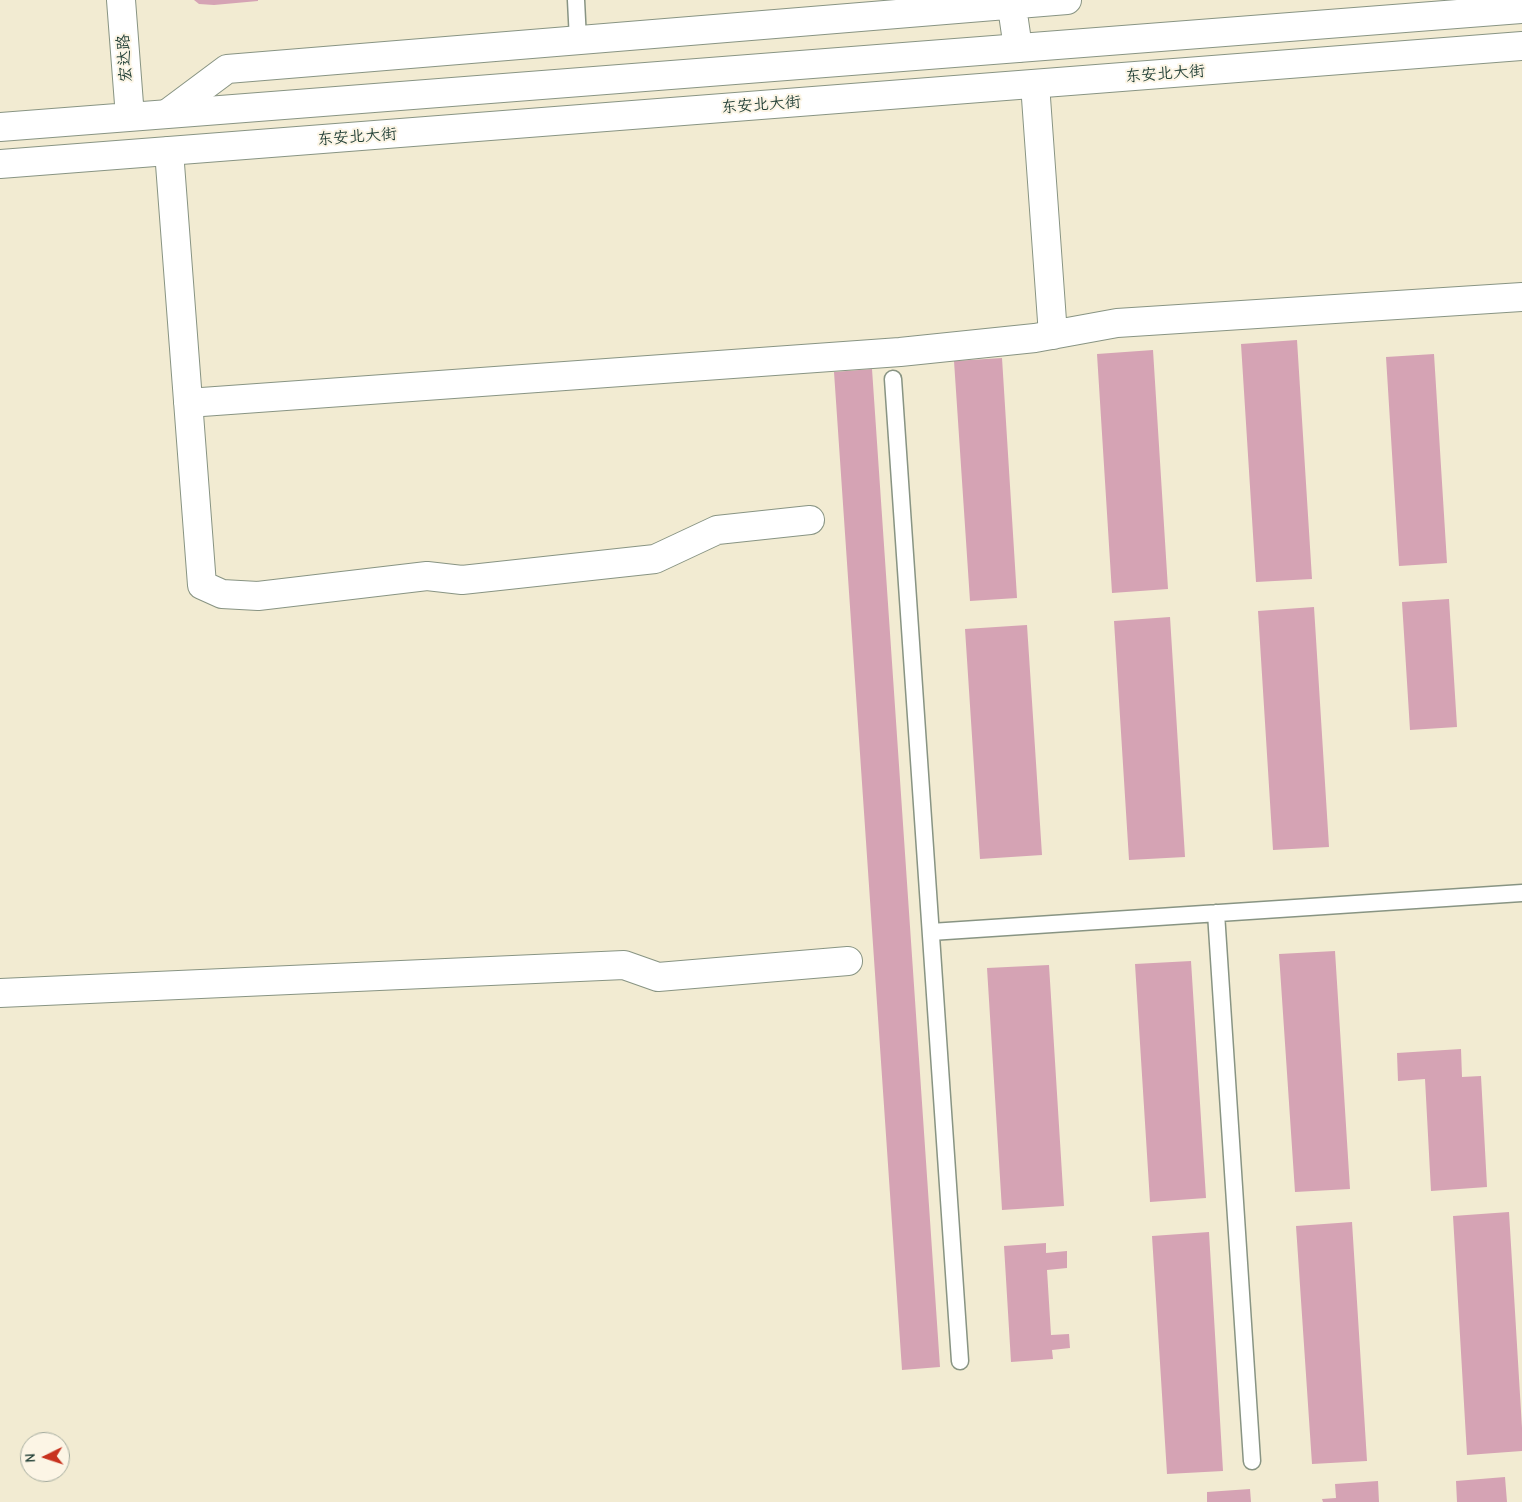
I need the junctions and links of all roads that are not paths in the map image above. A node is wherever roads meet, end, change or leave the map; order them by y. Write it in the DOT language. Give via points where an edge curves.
graph roads {
  1 [pos="121,0"];
  2 [pos="576,0"];
  3 [pos="1067,0"];
  4 [pos="1012,2"];
  5 [pos="1522,9"];
  6 [pos="578,40"];
  7 [pos="1522,46"];
  8 [pos="1018,48"];
  9 [pos="1036,84"];
  10 [pos="168,114"];
  11 [pos="130,117"];
  12 [pos="0,127"];
  13 [pos="169,151"];
  14 [pos="0,164"];
  15 [pos="1522,297"];
  16 [pos="1052,335"];
  17 [pos="894,379"];
  18 [pos="188,403"];
  19 [pos="810,520"];
  20 [pos="1522,893"];
  21 [pos="1216,913"];
  22 [pos="931,932"];
  23 [pos="848,960"];
  24 [pos="0,993"];
  25 [pos="960,1361"];
  26 [pos="1252,1461"];
  1 -- 11 [label="street, 宏达路"];
  2 -- 6 [label="lane"];
  3 -- 4 [label="street"];
  4 -- 6 [label="street"];
  4 -- 8 [label="street"];
  5 -- 8 [label="street"];
  6 -- 10 [label="street" via="227,69"];
  7 -- 9 [label="street, 东安北大街"];
  8 -- 10 [label="street"];
  9 -- 13 [label="street, 东安北大街"];
  9 -- 16 [label="street"];
  10 -- 11 [label="street"];
  11 -- 12 [label="street"];
  13 -- 14 [label="street, 东安北大街"];
  13 -- 18 [label="street"];
  15 -- 16 [label="street" via="1117,323"];
  16 -- 18 [label="street" via="900,352"];
  17 -- 22 [label="lane"];
  18 -- 19 [label="street" via="202,585 222,594 258,596 428,576 462,580 654,560 717,530"];
  20 -- 21 [label="lane"];
  21 -- 22 [label="lane"];
  21 -- 26 [label="lane"];
  22 -- 25 [label="lane"];
  23 -- 24 [label="street" via="658,977 624,965"];
}
